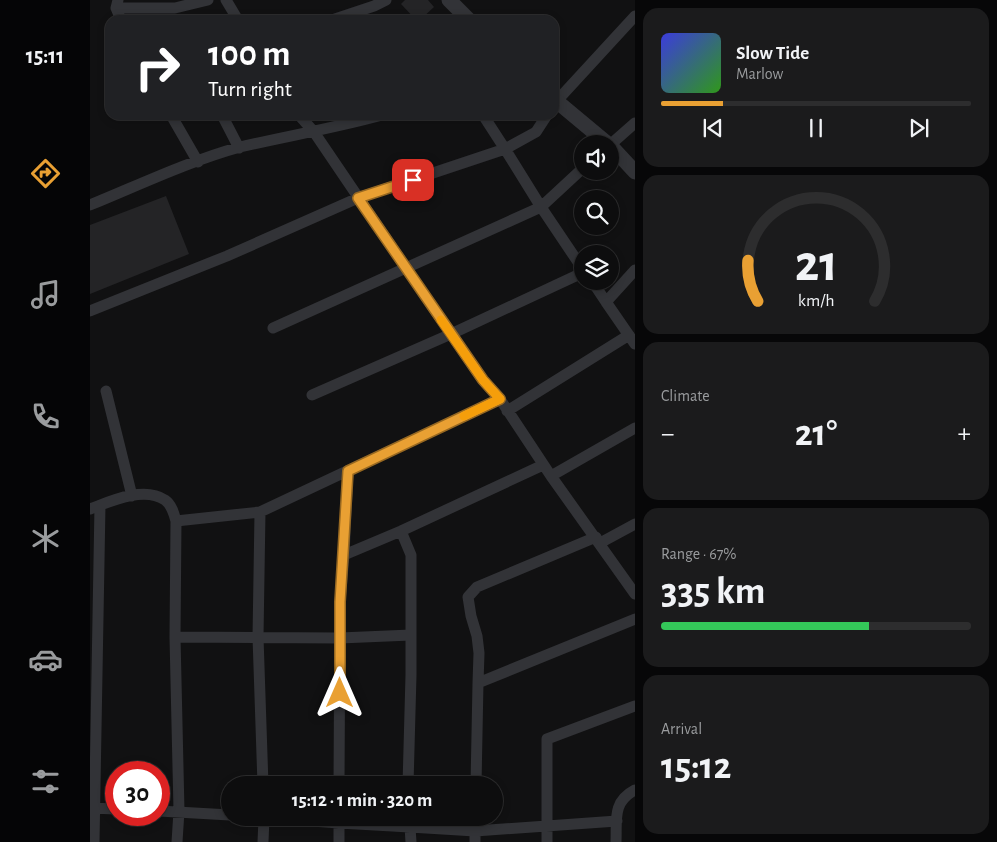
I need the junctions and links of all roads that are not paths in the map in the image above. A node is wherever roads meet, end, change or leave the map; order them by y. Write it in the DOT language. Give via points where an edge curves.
graph roads {
  1 [pos="208,0"];
  2 [pos="226,0"];
  3 [pos="386,0"];
  4 [pos="449,0"];
  5 [pos="117,4"];
  6 [pos="176,8"];
  7 [pos="178,15"];
  8 [pos="235,15"];
  9 [pos="347,15"];
  10 [pos="463,15"];
  11 [pos="634,16"];
  12 [pos="559,96"];
  13 [pos="559,105"];
  14 [pos="174,120"];
  15 [pos="225,120"];
  16 [pos="303,120"];
  17 [pos="362,120"];
  18 [pos="486,120"];
  19 [pos="544,120"];
  20 [pos="634,124"];
  21 [pos="314,132"];
  22 [pos="596,135"];
  23 [pos="619,137"];
  24 [pos="239,148"];
  25 [pos="505,149"];
  26 [pos="619,156"];
  27 [pos="198,162"];
  28 [pos="634,172"];
  29 [pos="574,176"];
  30 [pos="358,198"];
  31 [pos="90,205"];
  32 [pos="541,207"];
  33 [pos="574,256"];
  34 [pos="407,269"];
  35 [pos="634,270"];
  36 [pos="574,277"];
  37 [pos="598,290"];
  38 [pos="606,302"];
  39 [pos="90,311"];
  40 [pos="273,328"];
  41 [pos="450,334"];
  42 [pos="632,340"];
  43 [pos="106,391"];
  44 [pos="312,395"];
  45 [pos="500,399"];
  46 [pos="508,411"];
  47 [pos="634,428"];
  48 [pos="543,464"];
  49 [pos="348,471"];
  50 [pos="551,476"];
  51 [pos="132,496"];
  52 [pos="95,507"];
  53 [pos="260,512"];
  54 [pos="176,521"];
  55 [pos="634,524"];
  56 [pos="401,531"];
  57 [pos="598,540"];
  58 [pos="344,555"];
  59 [pos="634,594"];
  60 [pos="634,619"];
  61 [pos="411,635"];
  62 [pos="175,637"];
  63 [pos="258,637"];
  64 [pos="340,638"];
  65 [pos="478,683"];
  66 [pos="634,706"];
  67 [pos="263,776"];
  68 [pos="339,776"];
  69 [pos="408,776"];
  70 [pos="476,776"];
  71 [pos="634,790"];
  72 [pos="92,808"];
  73 [pos="105,809"];
  74 [pos="170,812"];
  75 [pos="179,812"];
  76 [pos="221,814"];
  77 [pos="617,821"];
  78 [pos="264,826"];
  79 [pos="339,826"];
  80 [pos="409,826"];
  81 [pos="428,826"];
  82 [pos="547,827"];
  83 [pos="475,836"];
  84 [pos="94,842"];
  85 [pos="177,842"];
  86 [pos="263,842"];
  87 [pos="339,842"];
  88 [pos="411,842"];
  89 [pos="547,842"];
  90 [pos="616,842"];
  1 -- 6 [label="street"];
  2 -- 8 [label="street"];
  3 -- 9 [label="street"];
  4 -- 10 [label="street"];
  5 -- 6 [label="street"];
  6 -- 7 [label="street"];
  11 -- 12 [label="street"];
  13 -- 22 [label="street"];
  14 -- 27 [label="street"];
  15 -- 24 [label="street"];
  16 -- 21 [label="street"];
  17 -- 21 [label="street"];
  18 -- 25 [label="street"];
  19 -- 25 [label="street" via="536,132"];
  20 -- 23 [label="street"];
  21 -- 24 [label="street"];
  21 -- 30 [label="street"];
  24 -- 27 [label="street"];
  25 -- 30 [label="street"];
  25 -- 32 [label="street"];
  26 -- 28 [label="street"];
  27 -- 31 [label="street"];
  29 -- 32 [label="street"];
  30 -- 34 [label="street"];
  30 -- 39 [label="street"];
  32 -- 33 [label="street"];
  32 -- 34 [label="street"];
  34 -- 40 [label="street"];
  34 -- 41 [label="street"];
  35 -- 38 [label="street"];
  36 -- 41 [label="street"];
  37 -- 38 [label="street"];
  38 -- 42 [label="street"];
  41 -- 44 [label="street"];
  41 -- 45 [label="street"];
  42 -- 46 [label="street"];
  43 -- 51 [label="street"];
  45 -- 46 [label="street"];
  45 -- 49 [label="street"];
  46 -- 48 [label="street"];
  47 -- 50 [label="street"];
  48 -- 50 [label="street"];
  48 -- 56 [label="street"];
  49 -- 53 [label="street"];
  49 -- 58 [label="street"];
  50 -- 57 [label="street"];
  51 -- 52 [label="street"];
  51 -- 54 [label="street" via="154,496 166,500"];
  52 -- 72 [label="street"];
  53 -- 54 [label="street"];
  53 -- 63 [label="street"];
  54 -- 62 [label="street"];
  55 -- 57 [label="street"];
  56 -- 58 [label="street"];
  56 -- 61 [label="street" via="412,555"];
  57 -- 59 [label="street"];
  57 -- 65 [label="street" via="471,592 468,603 480,653"];
  58 -- 64 [label="street"];
  60 -- 65 [label="street"];
  61 -- 64 [label="street"];
  61 -- 69 [label="street"];
  62 -- 63 [label="street"];
  62 -- 75 [label="street"];
  63 -- 64 [label="street"];
  63 -- 67 [label="street"];
  64 -- 68 [label="street"];
  65 -- 70 [label="street"];
  66 -- 82 [label="street" via="547,739"];
  71 -- 77 [label="street" via="618,805"];
  72 -- 73 [label="street"];
  72 -- 84 [label="street"];
  74 -- 75 [label="street"];
  75 -- 76 [label="street"];
  75 -- 85 [label="street"];
  77 -- 82 [label="street"];
  77 -- 90 [label="street"];
  78 -- 86 [label="street"];
  79 -- 87 [label="street"];
  80 -- 88 [label="street"];
  81 -- 83 [label="street"];
  82 -- 83 [label="street"];
  82 -- 89 [label="street"];
}
